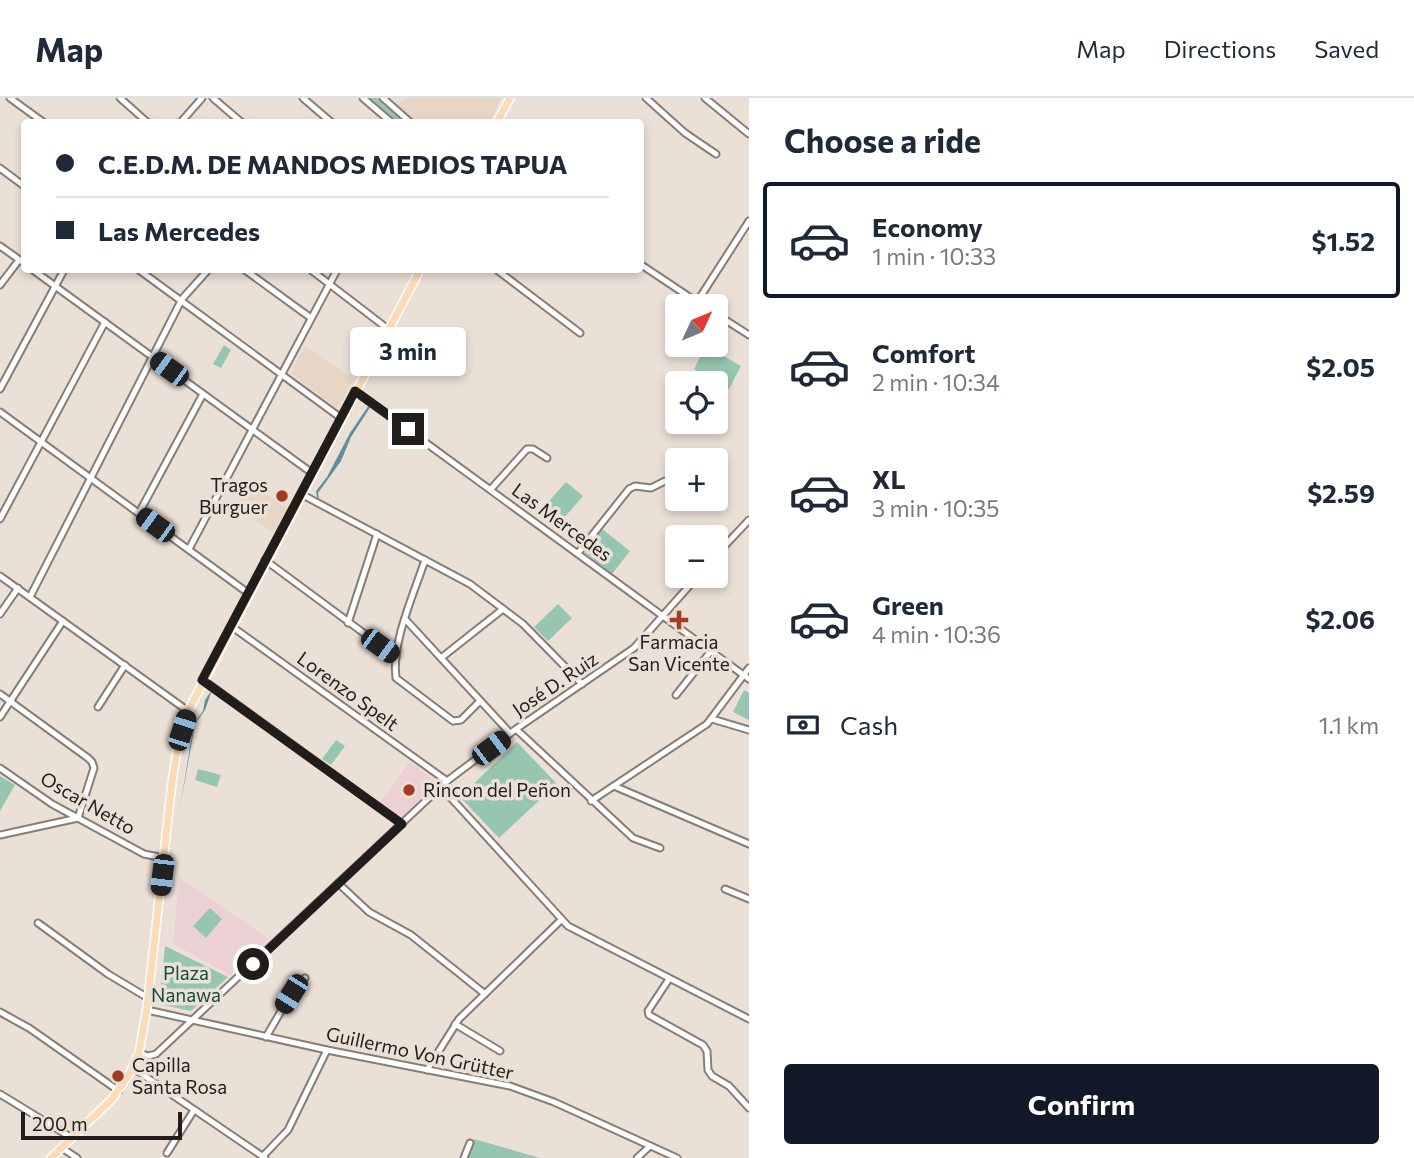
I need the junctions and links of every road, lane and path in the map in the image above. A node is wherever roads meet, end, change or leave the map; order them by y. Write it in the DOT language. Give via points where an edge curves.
graph roads {
  1 [pos="10,98"];
  2 [pos="120,98"];
  3 [pos="202,98"];
  4 [pos="213,98"];
  5 [pos="303,98"];
  6 [pos="363,98"];
  7 [pos="510,98"];
  8 [pos="646,98"];
  9 [pos="705,98"];
  10 [pos="387,99"];
  11 [pos="39,119"];
  12 [pos="144,119"];
  13 [pos="184,119"];
  14 [pos="237,119"];
  15 [pos="328,119"];
  16 [pos="388,119"];
  17 [pos="407,119"];
  18 [pos="499,119"];
  19 [pos="748,133"];
  20 [pos="716,154"];
  21 [pos="0,168"];
  22 [pos="21,184"];
  23 [pos="749,221"];
  24 [pos="0,246"];
  25 [pos="21,260"];
  26 [pos="21,262"];
  27 [pos="644,267"];
  28 [pos="37,273"];
  29 [pos="62,273"];
  30 [pos="143,273"];
  31 [pos="205,273"];
  32 [pos="249,273"];
  33 [pos="315,273"];
  34 [pos="335,273"];
  35 [pos="417,273"];
  36 [pos="501,273"];
  37 [pos="0,285"];
  38 [pos="329,285"];
  39 [pos="55,286"];
  40 [pos="685,294"];
  41 [pos="706,294"];
  42 [pos="181,300"];
  43 [pos="312,318"];
  44 [pos="105,322"];
  45 [pos="728,322"];
  46 [pos="388,330"];
  47 [pos="580,333"];
  48 [pos="749,335"];
  49 [pos="152,356"];
  50 [pos="282,374"];
  51 [pos="0,390"];
  52 [pos="355,391"];
  53 [pos="203,394"];
  54 [pos="0,412"];
  55 [pos="341,418"];
  56 [pos="253,429"];
  57 [pos="41,442"];
  58 [pos="547,458"];
  59 [pos="312,473"];
  60 [pos="90,477"];
  61 [pos="665,481"];
  62 [pos="491,489"];
  63 [pos="301,494"];
  64 [pos="139,513"];
  65 [pos="0,519"];
  66 [pos="749,520"];
  67 [pos="377,534"];
  68 [pos="728,542"];
  69 [pos="189,550"];
  70 [pos="578,553"];
  71 [pos="265,560"];
  72 [pos="425,560"];
  73 [pos="0,576"];
  74 [pos="18,588"];
  75 [pos="688,588"];
  76 [pos="248,593"];
  77 [pos="30,597"];
  78 [pos="503,608"];
  79 [pos="0,614"];
  80 [pos="664,617"];
  81 [pos="405,620"];
  82 [pos="63,621"];
  83 [pos="348,622"];
  84 [pos="231,626"];
  85 [pos="711,651"];
  86 [pos="396,657"];
  87 [pos="441,658"];
  88 [pos="125,666"];
  89 [pos="749,667"];
  90 [pos="746,677"];
  91 [pos="202,680"];
  92 [pos="582,684"];
  93 [pos="0,694"];
  94 [pos="676,695"];
  95 [pos="480,701"];
  96 [pos="10,702"];
  97 [pos="98,707"];
  98 [pos="188,711"];
  99 [pos="0,718"];
  100 [pos="712,719"];
  101 [pos="516,729"];
  102 [pos="749,730"];
  103 [pos="510,733"];
  104 [pos="0,768"];
  105 [pos="447,781"];
  106 [pos="441,786"];
  107 [pos="613,786"];
  108 [pos="591,801"];
  109 [pos="78,818"];
  110 [pos="402,824"];
  111 [pos="0,835"];
  112 [pos="749,844"];
  113 [pos="660,848"];
  114 [pos="164,858"];
  115 [pos="338,883"];
  116 [pos="725,889"];
  117 [pos="749,900"];
  118 [pos="561,920"];
  119 [pos="38,923"];
  120 [pos="305,978"];
  121 [pos="669,979"];
  122 [pos="485,994"];
  123 [pos="148,998"];
  124 [pos="147,1010"];
  125 [pos="0,1012"];
  126 [pos="194,1019"];
  127 [pos="749,1019"];
  128 [pos="455,1024"];
  129 [pos="266,1037"];
  130 [pos="327,1050"];
  131 [pos="500,1051"];
  132 [pos="139,1053"];
  133 [pos="133,1068"];
  134 [pos="427,1070"];
  135 [pos="119,1091"];
  136 [pos="0,1094"];
  137 [pos="749,1108"];
  138 [pos="194,1110"];
  139 [pos="72,1138"];
  140 [pos="470,1143"];
  141 [pos="650,1146"];
  142 [pos="62,1148"];
  143 [pos="167,1153"];
  144 [pos="264,1157"];
  145 [pos="51,1158"];
  146 [pos="77,1158"];
  147 [pos="464,1158"];
  148 [pos="637,1158"];
  149 [pos="677,1158"];
  1 -- 11 [label="street"];
  2 -- 12 [label="street"];
  3 -- 13 [label="street"];
  4 -- 14 [label="street"];
  5 -- 15 [label="street"];
  6 -- 16 [label="street"];
  7 -- 18 [label="main road"];
  8 -- 20 [label="street"];
  9 -- 19 [label="street"];
  10 -- 17 [label="street"];
  21 -- 22 [label="street"];
  23 -- 41 [label="street"];
  24 -- 25 [label="street"];
  26 -- 37 [label="street"];
  27 -- 40 [label="street"];
  28 -- 39 [label="street"];
  29 -- 39 [label="street"];
  30 -- 42 [label="street"];
  31 -- 42 [label="street"];
  32 -- 43 [label="street"];
  33 -- 38 [label="street"];
  34 -- 38 [label="street"];
  35 -- 46 [label="main road"];
  36 -- 47 [label="street"];
  38 -- 43 [label="street"];
  38 -- 46 [label="street"];
  39 -- 44 [label="street"];
  39 -- 51 [label="street"];
  42 -- 49 [label="street"];
  42 -- 50 [label="street"];
  43 -- 50 [label="street"];
  44 -- 49 [label="street"];
  44 -- 57 [label="street"];
  45 -- 48 [label="street"];
  46 -- 52 [label="main road"];
  49 -- 53 [label="street"];
  49 -- 60 [label="street"];
  50 -- 55 [label="street"];
  50 -- 56 [label="street"];
  52 -- 55 [label="main road"];
  52 -- 62 [label="street, Las Mercedes"];
  53 -- 56 [label="street"];
  53 -- 64 [label="street"];
  54 -- 57 [label="street"];
  55 -- 59 [label="main road"];
  56 -- 59 [label="street"];
  56 -- 69 [label="street"];
  57 -- 60 [label="street"];
  57 -- 65 [label="street"];
  58 -- 62 [label="street" via="527,449"];
  59 -- 63 [label="main road"];
  60 -- 64 [label="street"];
  60 -- 77 [label="street"];
  61 -- 70 [label="street" via="651,488 629,489"];
  62 -- 70 [label="street, Las Mercedes"];
  63 -- 67 [label="street"];
  63 -- 71 [label="main road"];
  64 -- 69 [label="street"];
  66 -- 68 [label="street"];
  67 -- 72 [label="street"];
  67 -- 83 [label="street"];
  69 -- 76 [label="street"];
  70 -- 80 [label="street, Las Mercedes"];
  71 -- 76 [label="main road"];
  71 -- 83 [label="street"];
  72 -- 78 [label="street"];
  72 -- 81 [label="street"];
  73 -- 74 [label="street"];
  74 -- 77 [label="street"];
  74 -- 79 [label="street"];
  75 -- 80 [label="street, José D. Ruiz"];
  76 -- 84 [label="main road"];
  77 -- 82 [label="street"];
  78 -- 87 [label="street"];
  78 -- 92 [label="street"];
  80 -- 85 [label="street, Las Mercedes"];
  80 -- 92 [label="street, José D. Ruiz" via="634,648"];
  81 -- 86 [label="street"];
  81 -- 87 [label="street"];
  82 -- 88 [label="street"];
  82 -- 96 [label="street"];
  83 -- 86 [label="street"];
  84 -- 91 [label="main road"];
  84 -- 105 [label="street, Lorenzo Spelt"];
  85 -- 90 [label="street, Las Mercedes"];
  85 -- 94 [label="street"];
  86 -- 95 [label="street" via="398,682 453,721 461,720"];
  87 -- 95 [label="street"];
  88 -- 97 [label="street"];
  88 -- 98 [label="street"];
  89 -- 90 [label="street"];
  90 -- 100 [label="street"];
  91 -- 98 [label="main road"];
  91 -- 110 [label="street"];
  92 -- 101 [label="street, José D. Ruiz"];
  93 -- 96 [label="street"];
  95 -- 103 [label="street"];
  96 -- 99 [label="street"];
  96 -- 109 [label="street" via="92,762 93,773"];
  98 -- 114 [label="main road" via="176,752"];
  100 -- 102 [label="street"];
  100 -- 107 [label="street"];
  101 -- 103 [label="street, José D. Ruiz"];
  101 -- 108 [label="street"];
  103 -- 105 [label="street, José D. Ruiz"];
  104 -- 109 [label="street, Oscar Netto"];
  105 -- 106 [label="street, José D. Ruiz"];
  106 -- 110 [label="street, José D. Ruiz"];
  106 -- 118 [label="street"];
  107 -- 108 [label="street"];
  107 -- 112 [label="street"];
  108 -- 113 [label="street" via="633,838"];
  109 -- 111 [label="street"];
  109 -- 114 [label="street, Oscar Netto" via="144,854"];
  110 -- 115 [label="street, José D. Ruiz"];
  114 -- 123 [label="main road"];
  115 -- 122 [label="street" via="369,912 411,935"];
  115 -- 126 [label="street, José D. Ruiz"];
  116 -- 117 [label="street"];
  118 -- 121 [label="street"];
  118 -- 122 [label="street"];
  119 -- 123 [label="street"];
  120 -- 129 [label="street"];
  121 -- 127 [label="street"];
  121 -- 137 [label="street" via="649,1015 703,1045 712,1076 729,1086"];
  122 -- 128 [label="street"];
  123 -- 124 [label="main road"];
  124 -- 126 [label="street, Guillermo Von Grütter"];
  124 -- 132 [label="main road"];
  125 -- 135 [label="street"];
  126 -- 129 [label="street, Guillermo Von Grütter"];
  126 -- 132 [label="street, José D. Ruiz" via="156,1054"];
  128 -- 131 [label="street"];
  128 -- 134 [label="street"];
  129 -- 130 [label="street, Guillermo Von Grütter"];
  130 -- 134 [label="street, Guillermo Von Grütter"];
  130 -- 144 [label="street" via="288,1130"];
  132 -- 133 [label="main road"];
  133 -- 135 [label="main road"];
  133 -- 138 [label="street"];
  134 -- 141 [label="street, Guillermo Von Grütter" via="510,1086"];
  135 -- 139 [label="main road"];
  136 -- 139 [label="street"];
  138 -- 143 [label="street"];
  138 -- 144 [label="street"];
  139 -- 142 [label="main road"];
  140 -- 147 [label="street"];
  141 -- 148 [label="street"];
  141 -- 149 [label="street, Guillermo Von Grütter"];
  142 -- 145 [label="main road"];
  142 -- 146 [label="street"];
}
